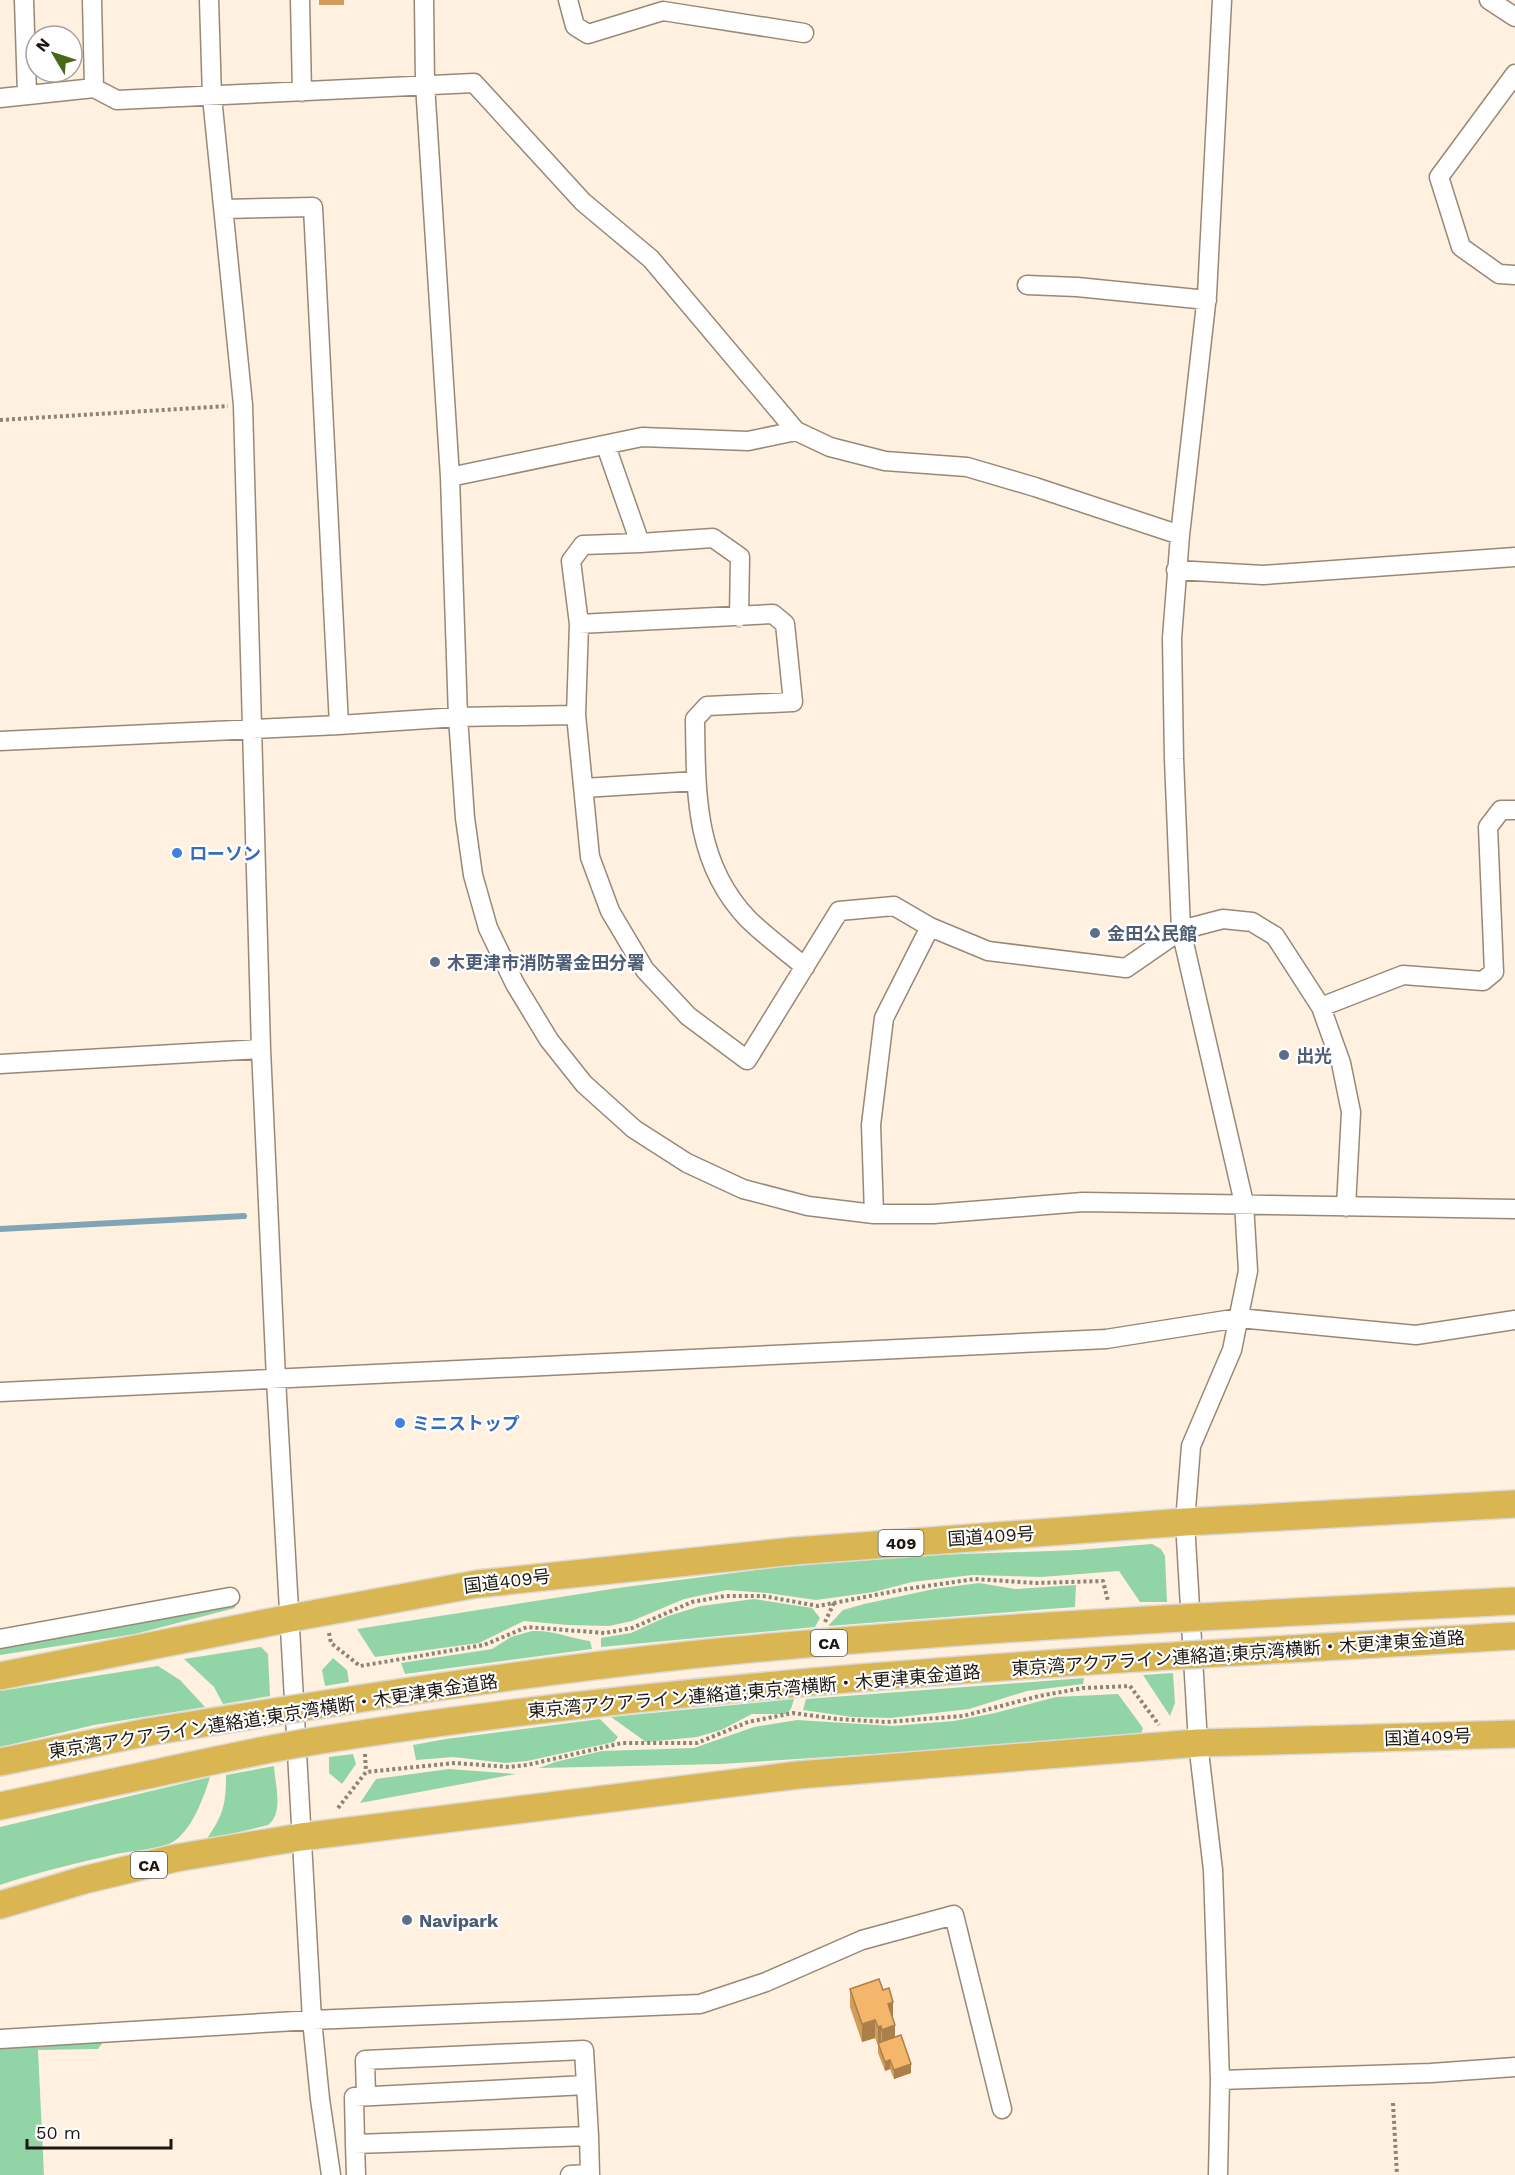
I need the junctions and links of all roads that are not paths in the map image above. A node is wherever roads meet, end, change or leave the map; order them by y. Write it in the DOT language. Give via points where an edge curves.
graph roads {
  1 [pos="24,0"];
  2 [pos="92,0"];
  3 [pos="209,0"];
  4 [pos="300,0"];
  5 [pos="424,0"];
  6 [pos="568,0"];
  7 [pos="1222,0"];
  8 [pos="1489,0"];
  9 [pos="663,6"];
  10 [pos="1515,17"];
  11 [pos="804,33"];
  12 [pos="1515,74"];
  13 [pos="425,84"];
  14 [pos="94,88"];
  15 [pos="302,92"];
  16 [pos="27,94"];
  17 [pos="212,97"];
  18 [pos="0,98"];
  19 [pos="225,209"];
  20 [pos="1515,275"];
  21 [pos="1027,285"];
  22 [pos="1207,300"];
  23 [pos="796,431"];
  24 [pos="606,446"];
  25 [pos="450,477"];
  26 [pos="1180,535"];
  27 [pos="640,543"];
  28 [pos="1515,557"];
  29 [pos="1176,570"];
  30 [pos="739,617"];
  31 [pos="579,624"];
  32 [pos="576,715"];
  33 [pos="458,717"];
  34 [pos="339,725"];
  35 [pos="252,728"];
  36 [pos="0,741"];
  37 [pos="696,781"];
  38 [pos="584,788"];
  39 [pos="1515,810"];
  40 [pos="930,927"];
  41 [pos="1181,930"];
  42 [pos="805,967"];
  43 [pos="1321,1007"];
  44 [pos="261,1049"];
  45 [pos="0,1064"];
  46 [pos="1244,1203"];
  47 [pos="1346,1207"];
  48 [pos="1515,1209"];
  49 [pos="874,1214"];
  50 [pos="1239,1318"];
  51 [pos="1515,1320"];
  52 [pos="276,1379"];
  53 [pos="0,1392"];
  54 [pos="1515,1504"];
  55 [pos="1185,1522"];
  56 [pos="230,1597"];
  57 [pos="1515,1601"];
  58 [pos="291,1618"];
  59 [pos="1515,1636"];
  60 [pos="0,1639"];
  61 [pos="0,1676"];
  62 [pos="1515,1734"];
  63 [pos="1198,1743"];
  64 [pos="0,1762"];
  65 [pos="0,1806"];
  66 [pos="301,1837"];
  67 [pos="0,1905"];
  68 [pos="312,2020"];
  69 [pos="0,2039"];
  70 [pos="1515,2067"];
  71 [pos="1220,2080"];
  72 [pos="586,2085"];
  73 [pos="366,2096"];
  74 [pos="1002,2109"];
  75 [pos="590,2136"];
  76 [pos="355,2144"];
  77 [pos="590,2174"];
  78 [pos="331,2175"];
  79 [pos="356,2175"];
  80 [pos="570,2175"];
  81 [pos="1218,2175"];
  1 -- 16 [label="street"];
  2 -- 14 [label="street"];
  3 -- 17 [label="street"];
  4 -- 15 [label="street"];
  5 -- 13 [label="street"];
  6 -- 9 [label="street" via="575,26 588,34"];
  7 -- 22 [label="street"];
  8 -- 10 [label="street"];
  9 -- 11 [label="street"];
  12 -- 20 [label="street" via="1439,177 1461,247 1498,274"];
  13 -- 15 [label="street"];
  13 -- 23 [label="street" via="474,83 583,202 651,259"];
  13 -- 25 [label="street"];
  14 -- 16 [label="street"];
  14 -- 17 [label="street" via="117,100"];
  15 -- 17 [label="street"];
  16 -- 18 [label="street"];
  17 -- 19 [label="street"];
  19 -- 34 [label="street" via="313,207"];
  19 -- 35 [label="street" via="243,405"];
  21 -- 22 [label="street" via="1077,286"];
  22 -- 26 [label="street"];
  23 -- 24 [label="street" via="748,441 642,437"];
  23 -- 26 [label="street" via="830,447 885,462 967,467"];
  24 -- 25 [label="street"];
  24 -- 27 [label="street"];
  25 -- 33 [label="street"];
  26 -- 29 [label="street"];
  27 -- 30 [label="street" via="713,538 740,557"];
  27 -- 31 [label="street" via="583,545 571,561"];
  28 -- 29 [label="street" via="1263,575"];
  29 -- 41 [label="street" via="1172,638"];
  30 -- 31 [label="street"];
  30 -- 37 [label="street" via="773,614 785,624 793,702 707,706 695,719"];
  31 -- 32 [label="street"];
  32 -- 33 [label="street"];
  32 -- 38 [label="street"];
  33 -- 34 [label="street"];
  33 -- 49 [label="street" via="473,875 488,928 549,1040 584,1084 633,1129 687,1163 743,1189 808,1206"];
  34 -- 35 [label="street"];
  35 -- 36 [label="street"];
  35 -- 44 [label="street"];
  37 -- 38 [label="street"];
  37 -- 42 [label="street" via="704,841 720,882 748,918"];
  38 -- 42 [label="street" via="590,857 610,911 645,970 688,1016 747,1060"];
  39 -- 43 [label="street" via="1501,810 1488,827 1494,972 1483,981 1403,975"];
  40 -- 41 [label="street" via="988,951 1126,968"];
  40 -- 42 [label="street" via="894,906 839,911"];
  40 -- 49 [label="street" via="884,1018 871,1125"];
  41 -- 43 [label="street" via="1223,920 1252,922 1275,936"];
  41 -- 46 [label="street"];
  43 -- 47 [label="street" via="1341,1063 1352,1112"];
  44 -- 45 [label="street"];
  44 -- 52 [label="street"];
  46 -- 47 [label="street"];
  46 -- 49 [label="street" via="1083,1202 933,1214"];
  46 -- 50 [label="street" via="1248,1271"];
  47 -- 48 [label="street"];
  50 -- 51 [label="street" via="1416,1335"];
  50 -- 52 [label="street" via="1106,1339"];
  50 -- 55 [label="street" via="1232,1350 1191,1446"];
  52 -- 53 [label="street"];
  52 -- 58 [label="street"];
  54 -- 55 [label="highway, 国道409号 / 409"];
  55 -- 58 [label="highway, 国道409号 / 409" via="794,1551 477,1584"];
  55 -- 63 [label="street"];
  56 -- 60 [label="street"];
  57 -- 64 [label="highway, 東京湾アクアライン連絡道;東京湾横断・木更津東金道路 / CA, bridge" via="1028,1627 729,1652 509,1677 148,1732"];
  58 -- 61 [label="highway, 国道409号"];
  58 -- 66 [label="street"];
  59 -- 65 [label="highway, 東京湾アクアライン連絡道;東京湾横断・木更津東金道路 / CA, bridge" via="1031,1666 730,1690 512,1713 317,1741"];
  62 -- 63 [label="highway, 国道409号"];
  63 -- 66 [label="highway, 国道409号" via="798,1775"];
  63 -- 71 [label="street" via="1213,1870"];
  66 -- 67 [label="highway, CA" via="176,1858"];
  66 -- 68 [label="street"];
  68 -- 69 [label="street"];
  68 -- 74 [label="street" via="700,2004 766,1982 862,1940 954,1915"];
  68 -- 78 [label="street"];
  70 -- 71 [label="street"];
  71 -- 81 [label="street"];
  72 -- 73 [label="street"];
  72 -- 73 [label="street" via="584,2050 365,2060"];
  72 -- 75 [label="street"];
  73 -- 76 [label="street" via="354,2097"];
  75 -- 76 [label="street"];
  75 -- 77 [label="street"];
  76 -- 79 [label="street"];
  77 -- 80 [label="street"];
}
